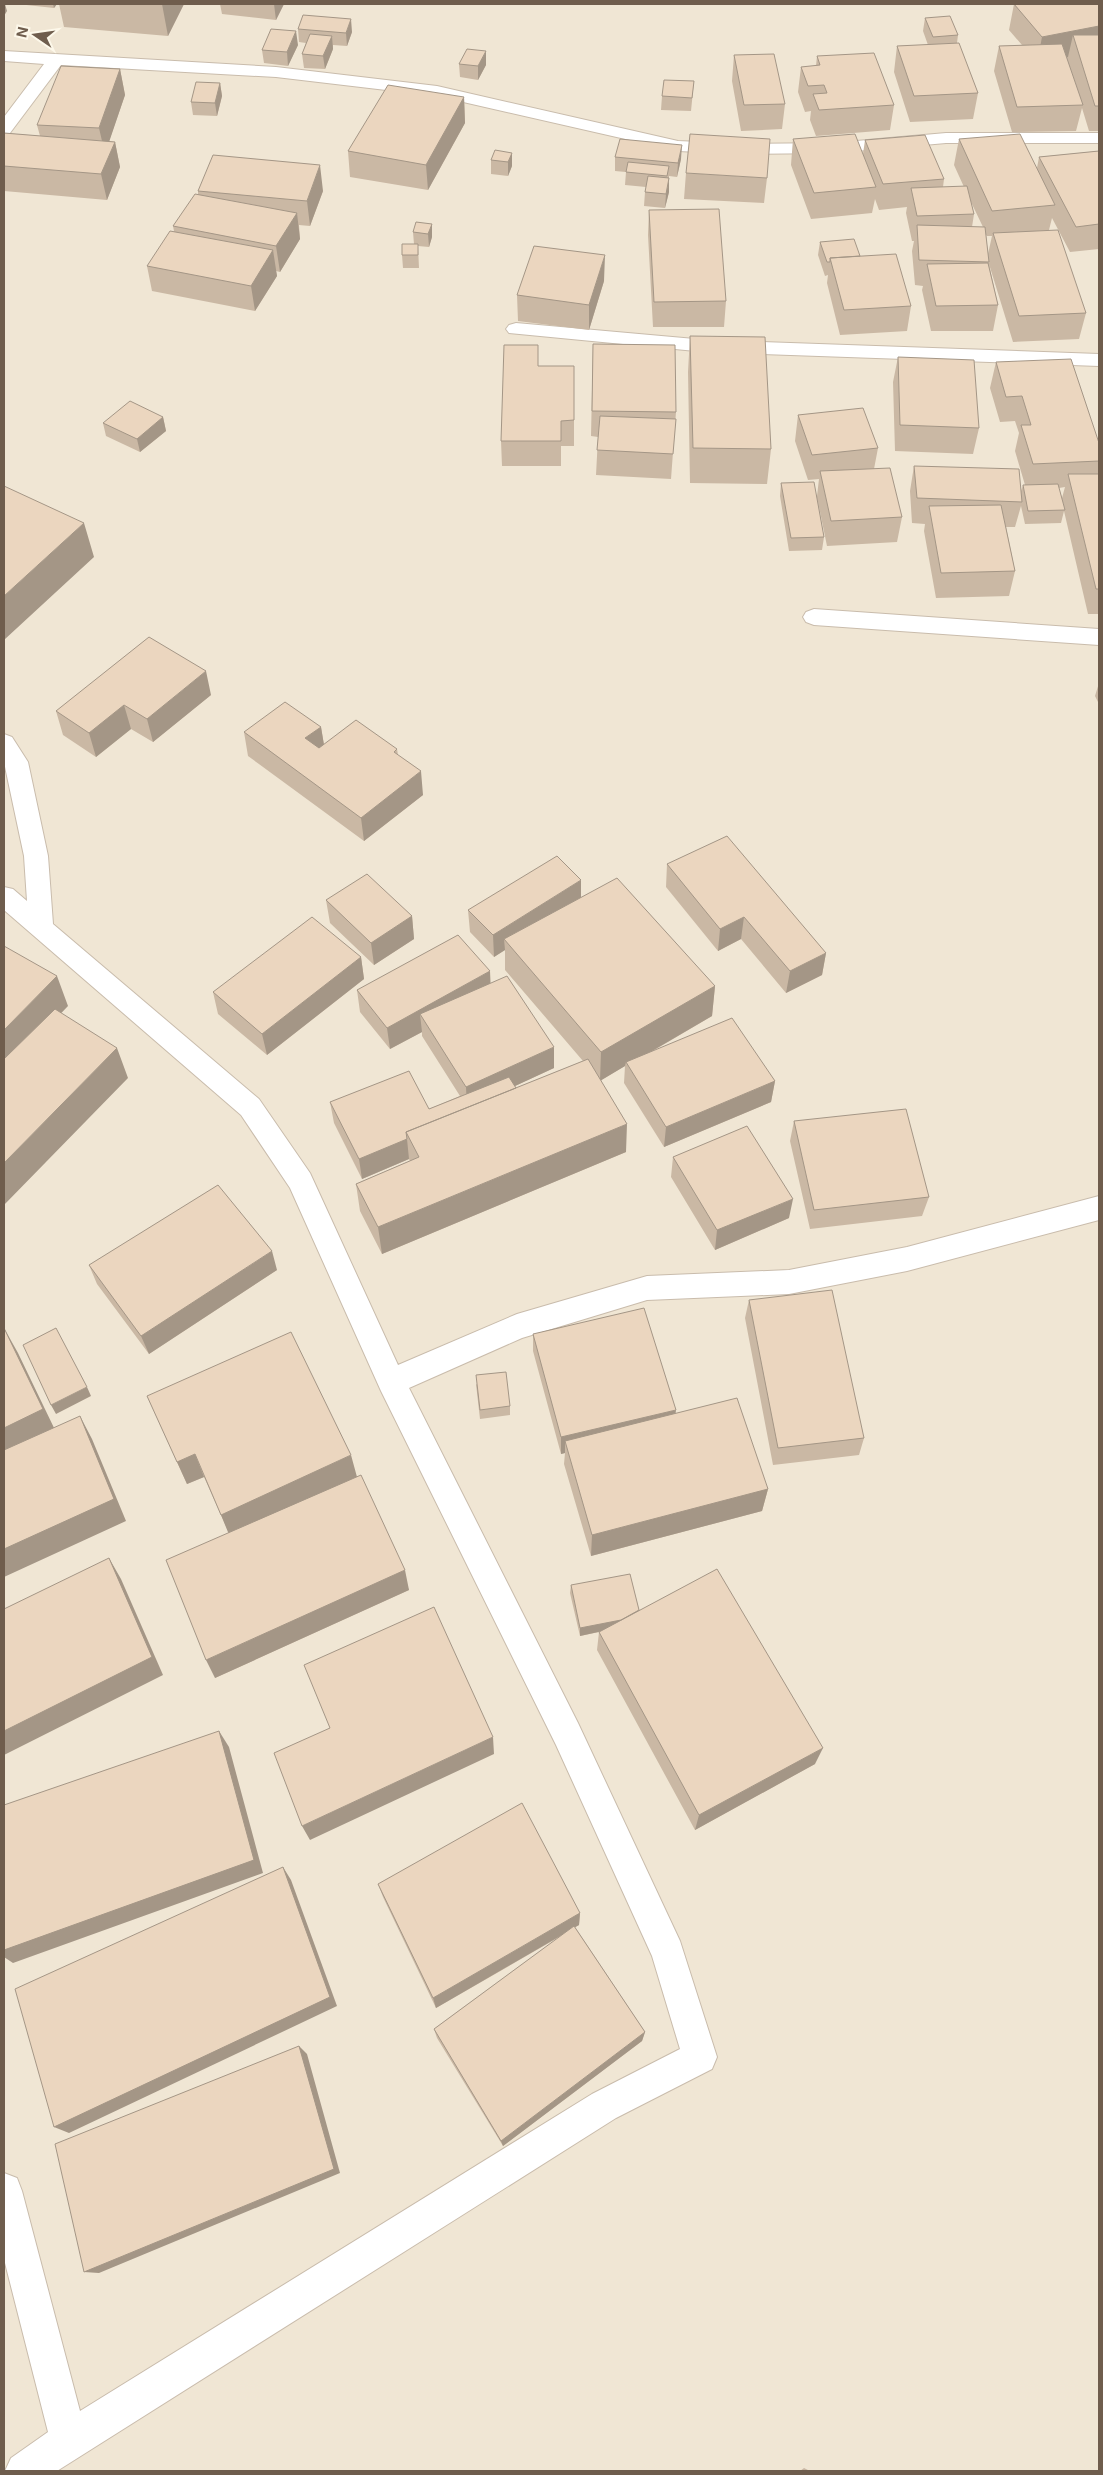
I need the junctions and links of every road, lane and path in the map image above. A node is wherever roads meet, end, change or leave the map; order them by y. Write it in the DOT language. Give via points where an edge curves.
graph roads {
  1 [pos="4,56"];
  2 [pos="56,59"];
  3 [pos="4,129"];
  4 [pos="1099,138"];
  5 [pos="516,329"];
  6 [pos="1099,360"];
  7 [pos="814,617"];
  8 [pos="1099,637"];
  9 [pos="4,743"];
  10 [pos="4,896"];
  11 [pos="40,927"];
  12 [pos="1099,1208"];
  13 [pos="391,1382"];
  14 [pos="4,2191"];
  15 [pos="69,2440"];
  16 [pos="24,2471"];
  1 -- 2 [label="street"];
  2 -- 3 [label="street"];
  2 -- 4 [label="street" via="276,72 437,92 678,146 834,148 946,138"];
  5 -- 6 [label="street" via="706,346"];
  7 -- 8 [label="street"];
  9 -- 11 [label="street" via="16,762 36,856"];
  10 -- 11 [label="street"];
  11 -- 13 [label="street" via="250,1107 300,1181"];
  12 -- 13 [label="street" via="907,1259 790,1282 647,1288 517,1327"];
  13 -- 15 [label="street" via="567,1734 668,1953 700,2058 604,2106"];
  14 -- 15 [label="street"];
  15 -- 16 [label="street"];
}
